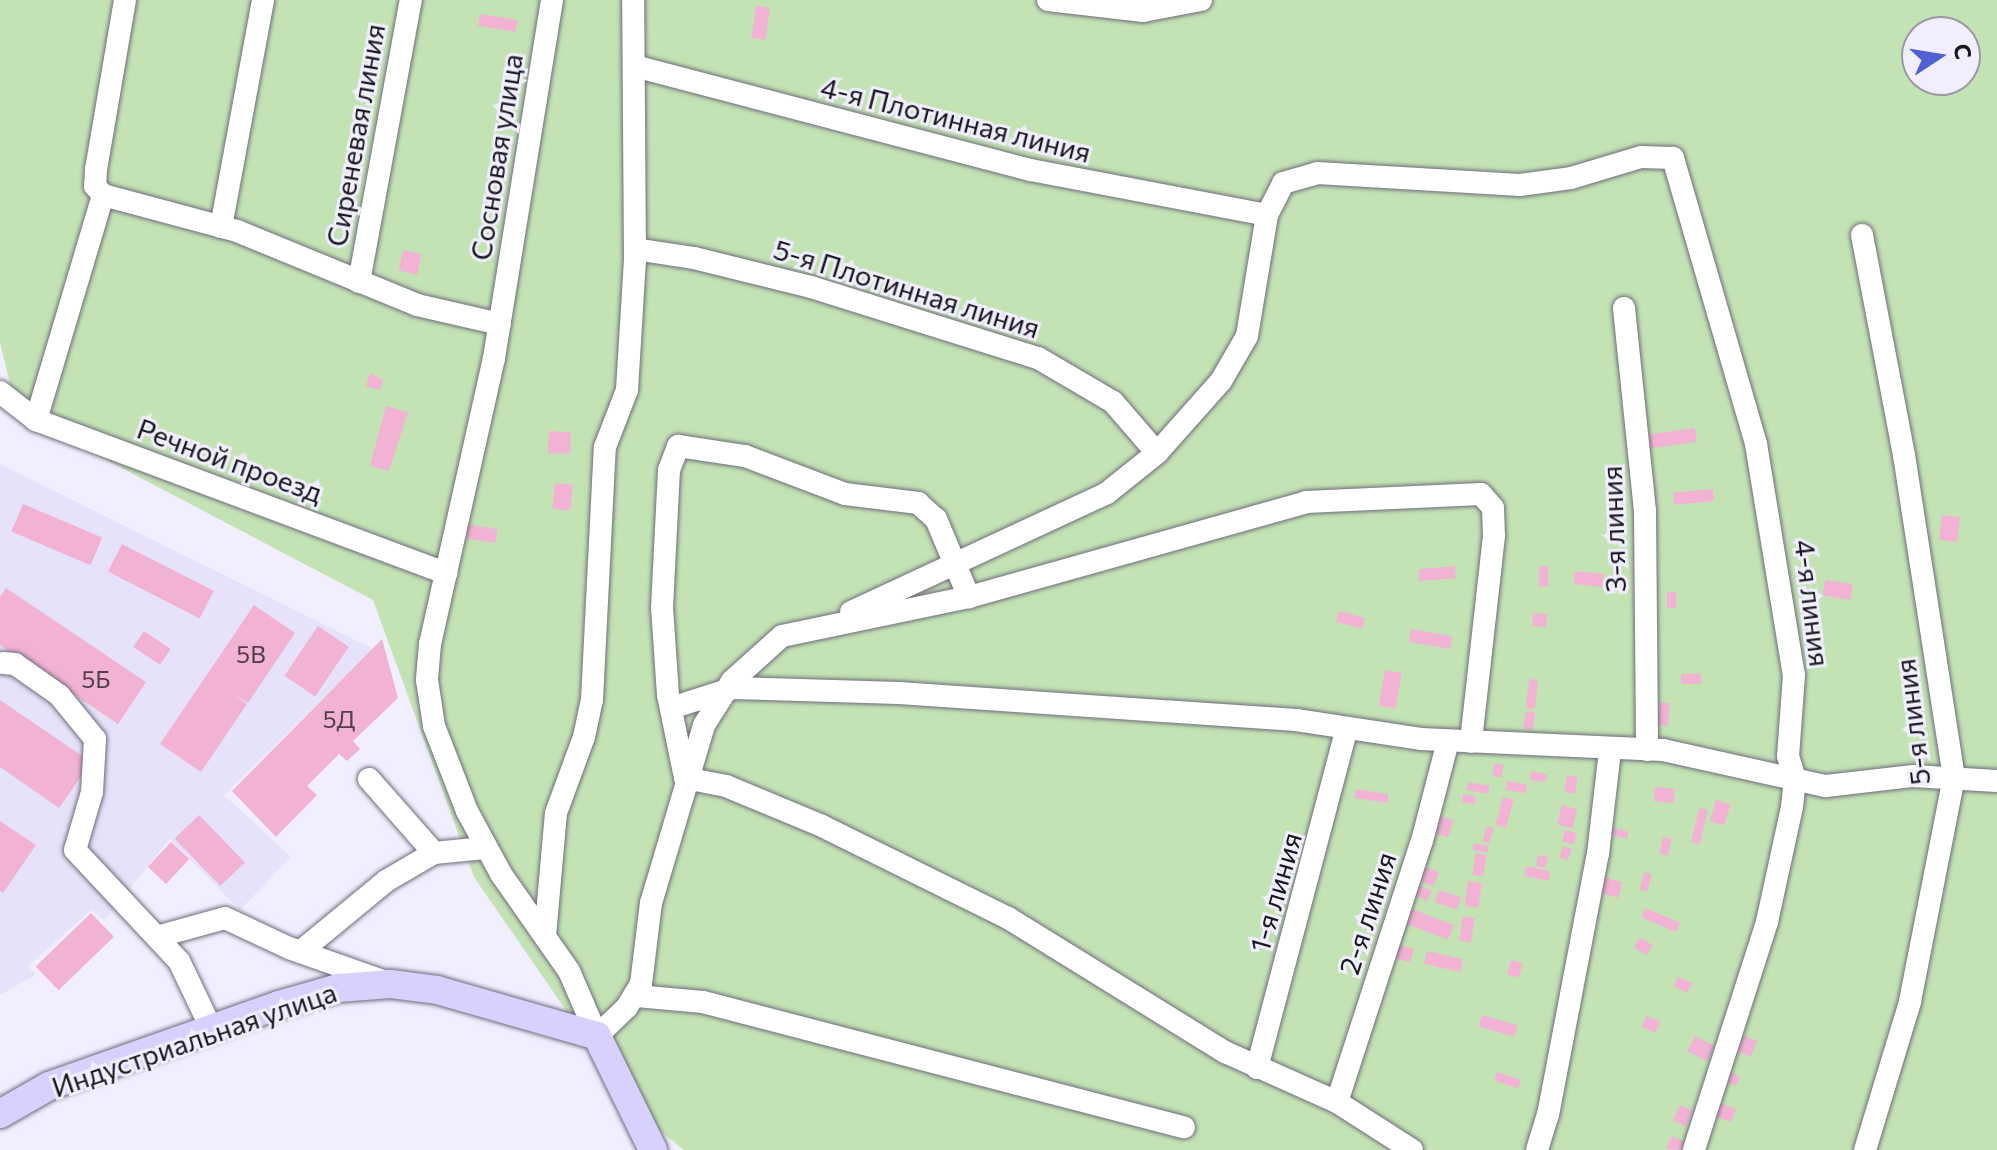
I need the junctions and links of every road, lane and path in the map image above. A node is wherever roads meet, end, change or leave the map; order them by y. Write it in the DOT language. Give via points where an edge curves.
graph roads {
  1 [pos="125,0"];
  2 [pos="263,0"];
  3 [pos="411,0"];
  4 [pos="552,0"];
  5 [pos="633,0"];
  6 [pos="1048,0"];
  7 [pos="1201,0"];
  8 [pos="634,66"];
  9 [pos="99,190"];
  10 [pos="1267,215"];
  11 [pos="221,227"];
  12 [pos="1862,235"];
  13 [pos="635,249"];
  14 [pos="359,282"];
  15 [pos="1624,308"];
  16 [pos="500,324"];
  17 [pos="0,392"];
  18 [pos="36,420"];
  19 [pos="1157,453"];
  20 [pos="955,561"];
  21 [pos="446,573"];
  22 [pos="969,597"];
  23 [pos="809,628"];
  24 [pos="3,663"];
  25 [pos="725,690"];
  26 [pos="671,708"];
  27 [pos="1346,731"];
  28 [pos="1459,741"];
  29 [pos="1610,750"];
  30 [pos="1647,750"];
  31 [pos="1954,777"];
  32 [pos="685,778"];
  33 [pos="369,779"];
  34 [pos="1795,779"];
  35 [pos="1997,781"];
  36 [pos="485,848"];
  37 [pos="434,853"];
  38 [pos="160,936"];
  39 [pos="545,936"];
  40 [pos="300,952"];
  41 [pos="391,984"];
  42 [pos="637,996"];
  43 [pos="211,1028"];
  44 [pos="597,1036"];
  45 [pos="1257,1068"];
  46 [pos="1337,1102"];
  47 [pos="0,1114"];
  48 [pos="1184,1127"];
  49 [pos="653,1150"];
  50 [pos="1412,1150"];
  51 [pos="1537,1150"];
  52 [pos="1694,1150"];
  53 [pos="1865,1150"];
  1 -- 9 [label="street"];
  2 -- 11 [label="street"];
  3 -- 14 [label="street, Сиреневая линия"];
  4 -- 16 [label="street, Сосновая улица"];
  5 -- 8 [label="street"];
  6 -- 7 [label="street" via="1143,11"];
  8 -- 10 [label="street, 4-я Плотинная линия" via="1031,170"];
  8 -- 13 [label="street"];
  9 -- 11 [label="street"];
  9 -- 18 [label="street"];
  10 -- 19 [label="street" via="1247,336 1221,381"];
  10 -- 34 [label="street, 4-я линия" via="1283,183 1304,174 1520,185 1571,178 1641,157 1673,158 1768,501 1790,632 1794,675 1788,756"];
  11 -- 14 [label="street"];
  12 -- 31 [label="street, 5-я линия" via="1902,439"];
  13 -- 19 [label="street, 5-я Плотинная линия" via="811,287 1000,344 1085,381 1113,402"];
  13 -- 39 [label="street" via="627,390 605,447 592,700 556,813"];
  14 -- 16 [label="street" via="417,305"];
  15 -- 30 [label="street, 3-я линия" via="1645,511"];
  16 -- 21 [label="street, Сосновая улица"];
  17 -- 18 [label="street, Речной проезд"];
  18 -- 21 [label="street, Речной проезд"];
  19 -- 20 [label="street" via="1107,493"];
  20 -- 22 [label="street"];
  20 -- 23 [label="street" via="867,606"];
  20 -- 26 [label="street" via="936,519 918,503 845,494 745,456 678,446 669,470 662,581"];
  21 -- 36 [label="street, Сосновая улица" via="427,663 428,699 444,754"];
  22 -- 23 [label="street"];
  22 -- 28 [label="street, 2-я линия" via="1306,502 1481,494 1493,508 1494,536"];
  23 -- 25 [label="street" via="782,636"];
  24 -- 38 [label="street" via="15,664 59,695 95,739 92,792 75,850 81,862"];
  25 -- 26 [label="street"];
  25 -- 27 [label="street" via="899,693 1296,720"];
  25 -- 32 [label="street" via="704,725"];
  26 -- 32 [label="street"];
  27 -- 28 [label="street"];
  27 -- 45 [label="street, 1-я линия"];
  28 -- 29 [label="street"];
  28 -- 46 [label="street, 2-я линия"];
  29 -- 30 [label="street"];
  29 -- 51 [label="street" via="1598,854"];
  30 -- 34 [label="street"];
  31 -- 34 [label="street" via="1826,786"];
  31 -- 35 [label="street"];
  31 -- 53 [label="street, 5-я линия" via="1910,1002"];
  32 -- 42 [label="street" via="651,903"];
  32 -- 45 [label="street" via="726,786 822,826 1008,918"];
  33 -- 37 [label="street"];
  34 -- 52 [label="street, 4-я линия" via="1767,922"];
  36 -- 37 [label="street"];
  36 -- 39 [label="street, Сосновая улица"];
  37 -- 40 [label="street" via="386,881"];
  38 -- 40 [label="street" via="225,918"];
  38 -- 43 [label="street" via="179,961"];
  39 -- 44 [label="street, Сосновая улица" via="569,971"];
  40 -- 41 [label="street"];
  41 -- 43 [label="main road, Индустриальная улица" via="338,988"];
  41 -- 44 [label="main road, Индустриальная улица" via="437,990"];
  42 -- 44 [label="street"];
  42 -- 48 [label="street" via="703,1002"];
  43 -- 47 [label="main road, Индустриальная улица" via="49,1086"];
  44 -- 49 [label="main road"];
  45 -- 46 [label="street"];
  46 -- 50 [label="street"];
}
